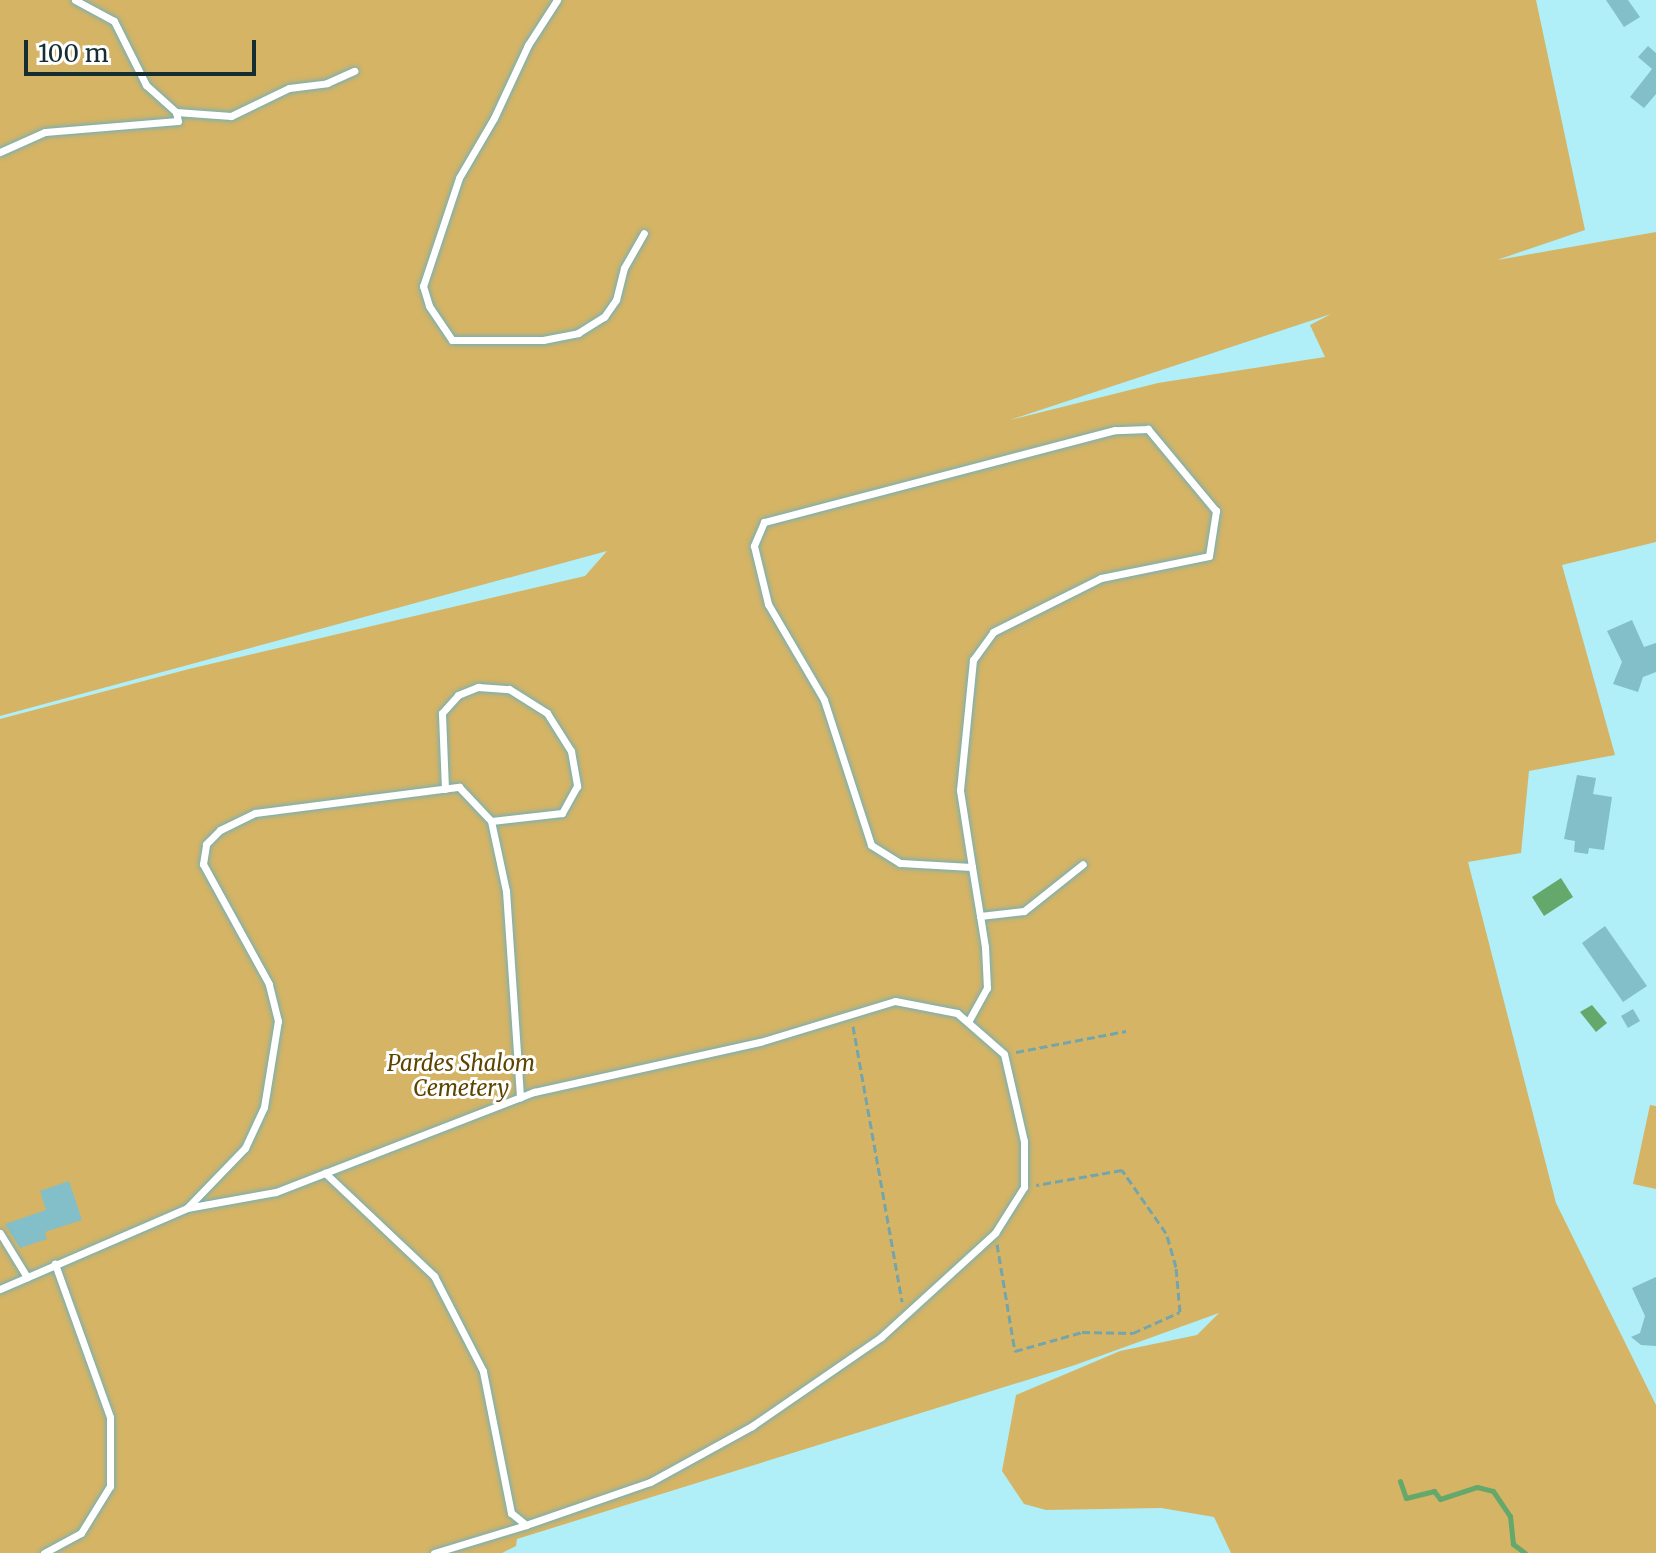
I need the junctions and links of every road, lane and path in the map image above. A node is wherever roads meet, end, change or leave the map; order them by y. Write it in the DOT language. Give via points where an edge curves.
graph roads {
  1 [pos="75,0"];
  2 [pos="557,0"];
  3 [pos="354,71"];
  4 [pos="176,112"];
  5 [pos="0,152"];
  6 [pos="644,233"];
  7 [pos="445,789"];
  8 [pos="491,821"];
  9 [pos="1083,864"];
  10 [pos="972,867"];
  11 [pos="980,916"];
  12 [pos="851,1014"];
  13 [pos="968,1022"];
  14 [pos="1126,1031"];
  15 [pos="1004,1054"];
  16 [pos="520,1098"];
  17 [pos="325,1173"];
  18 [pos="1024,1187"];
  19 [pos="187,1208"];
  20 [pos="0,1233"];
  21 [pos="995,1233"];
  22 [pos="55,1264"];
  23 [pos="27,1277"];
  24 [pos="0,1289"];
  25 [pos="904,1316"];
  26 [pos="526,1525"];
  27 [pos="44,1553"];
  28 [pos="434,1553"];
  1 -- 4 [label="lane" via="114,21 146,85"];
  2 -- 6 [label="lane" via="459,178 423,286 429,306 452,340 543,340 578,333 604,317 616,300 624,268"];
  3 -- 4 [label="lane" via="327,83 289,88 231,116"];
  4 -- 5 [label="lane" via="178,121 45,132"];
  7 -- 8 [label="lane" via="459,787"];
  7 -- 8 [label="lane" via="442,713 458,695 478,687 509,689 547,713 571,751 577,786 562,813"];
  7 -- 19 [label="lane" via="255,813 220,830 206,844 203,864 269,984 278,1021 264,1107 245,1148"];
  8 -- 16 [label="lane" via="506,891"];
  9 -- 11 [label="lane" via="1024,911"];
  10 -- 10 [label="lane" via="960,790 973,660 993,632 1101,578 1209,556 1216,511 1148,429 1115,430 764,522 754,546 768,604 824,700 871,845 900,863"];
  10 -- 11 [label="lane"];
  11 -- 13 [label="lane" via="987,988"];
  12 -- 13 [label="lane" via="895,1001 957,1013"];
  12 -- 16 [label="lane" via="760,1042"];
  12 -- 25 [label="path"];
  13 -- 15 [label="lane"];
  14 -- 15 [label="path"];
  15 -- 18 [label="lane" via="1024,1141"];
  16 -- 17 [label="lane"];
  17 -- 19 [label="lane" via="276,1192"];
  17 -- 26 [label="lane" via="434,1276 483,1371 511,1513"];
  18 -- 21 [label="lane"];
  18 -- 21 [label="path" via="1122,1170 1166,1233 1180,1312 1133,1333 1082,1332 1015,1351"];
  19 -- 22 [label="lane"];
  20 -- 23 [label="lane"];
  21 -- 25 [label="lane"];
  22 -- 23 [label="lane"];
  22 -- 27 [label="lane" via="110,1417 110,1486 81,1533"];
  23 -- 24 [label="lane"];
  25 -- 26 [label="lane" via="752,1426 650,1482"];
  26 -- 28 [label="lane"];
}
